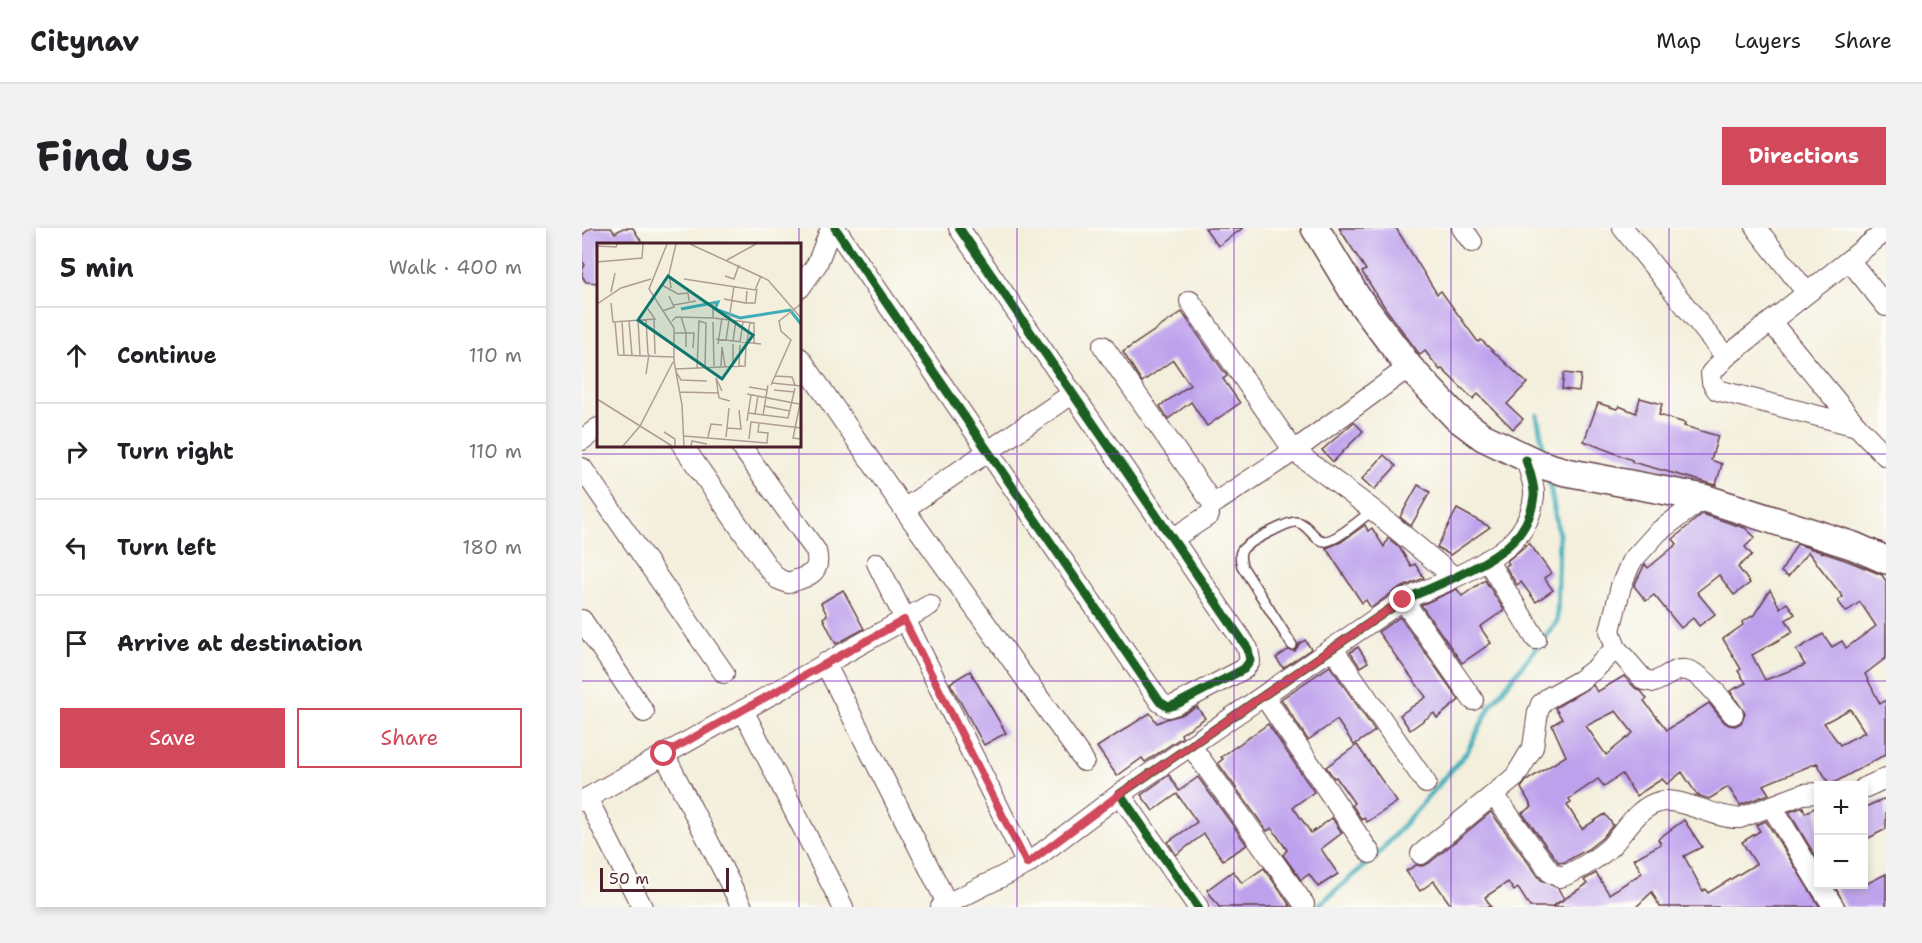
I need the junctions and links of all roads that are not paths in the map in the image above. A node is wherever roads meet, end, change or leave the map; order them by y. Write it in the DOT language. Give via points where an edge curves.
graph roads {
  1 [pos="833,228"];
  2 [pos="959,228"];
  3 [pos="1315,228"];
  4 [pos="1623,228"];
  5 [pos="1756,228"];
  6 [pos="1883,231"];
  7 [pos="1849,260"];
  8 [pos="801,287"];
  9 [pos="1807,292"];
  10 [pos="1190,301"];
  11 [pos="1886,306"];
  12 [pos="1771,322"];
  13 [pos="1103,345"];
  14 [pos="1726,357"];
  15 [pos="801,359"];
  16 [pos="1409,367"];
  17 [pos="1072,394"];
  18 [pos="1857,426"];
  19 [pos="597,429"];
  20 [pos="582,440"];
  21 [pos="684,447"];
  22 [pos="742,447"];
  23 [pos="988,451"];
  24 [pos="1294,451"];
  25 [pos="1886,456"];
  26 [pos="1532,462"];
  27 [pos="582,468"];
  28 [pos="1704,498"];
  29 [pos="904,509"];
  30 [pos="1373,510"];
  31 [pos="1209,515"];
  32 [pos="1172,539"];
  33 [pos="1486,560"];
  34 [pos="1886,560"];
  35 [pos="877,563"];
  36 [pos="1454,577"];
  37 [pos="1403,600"];
  38 [pos="930,605"];
  39 [pos="582,620"];
  40 [pos="904,620"];
  41 [pos="1536,639"];
  42 [pos="1292,645"];
  43 [pos="1616,648"];
  44 [pos="1333,649"];
  45 [pos="825,663"];
  46 [pos="724,673"];
  47 [pos="1264,696"];
  48 [pos="1473,700"];
  49 [pos="743,710"];
  50 [pos="644,712"];
  51 [pos="1733,714"];
  52 [pos="1191,746"];
  53 [pos="664,754"];
  54 [pos="1084,761"];
  55 [pos="1886,778"];
  56 [pos="1426,783"];
  57 [pos="1868,786"];
  58 [pos="1814,793"];
  59 [pos="1120,794"];
  60 [pos="1494,795"];
  61 [pos="584,799"];
  62 [pos="1772,807"];
  63 [pos="1370,853"];
  64 [pos="1421,854"];
  65 [pos="1027,864"];
  66 [pos="1814,876"];
  67 [pos="1822,889"];
  68 [pos="1304,904"];
  69 [pos="946,906"];
  70 [pos="642,907"];
  71 [pos="742,907"];
  72 [pos="843,907"];
  73 [pos="1198,907"];
  74 [pos="1834,907"];
  1 -- 8 [label="street" via="817,264"];
  1 -- 23 [label="street"];
  2 -- 17 [label="street"];
  3 -- 16 [label="street" via="1356,296"];
  4 -- 14 [label="street"];
  5 -- 9 [label="street"];
  6 -- 7 [label="street"];
  7 -- 9 [label="street"];
  7 -- 11 [label="street"];
  9 -- 12 [label="street"];
  10 -- 24 [label="street"];
  12 -- 14 [label="street"];
  12 -- 18 [label="street"];
  13 -- 24 [label="street" via="1213,504"];
  14 -- 18 [label="street" via="1711,373 1717,390"];
  15 -- 29 [label="street"];
  16 -- 24 [label="street"];
  16 -- 26 [label="street" via="1456,417 1483,437"];
  17 -- 23 [label="street"];
  17 -- 32 [label="street"];
  18 -- 25 [label="street"];
  19 -- 20 [label="street"];
  21 -- 22 [label="street" via="778,579 788,583 807,576 817,570 816,551"];
  23 -- 29 [label="street"];
  23 -- 32 [label="street" via="1160,702 1168,707 1244,669 1250,661 1248,649"];
  24 -- 30 [label="street"];
  26 -- 28 [label="street"];
  26 -- 33 [label="street" via="1534,494 1529,520 1513,542"];
  27 -- 46 [label="street"];
  28 -- 34 [label="street"];
  28 -- 43 [label="street" via="1658,532 1631,562 1610,631"];
  29 -- 54 [label="street"];
  30 -- 36 [label="street"];
  30 -- 42 [label="lane" via="1326,542 1296,522 1243,548 1242,566"];
  31 -- 32 [label="street"];
  33 -- 36 [label="street"];
  33 -- 41 [label="street"];
  35 -- 40 [label="street"];
  36 -- 37 [label="street"];
  37 -- 44 [label="street"];
  37 -- 48 [label="street"];
  38 -- 40 [label="street"];
  39 -- 50 [label="street"];
  40 -- 45 [label="street"];
  40 -- 65 [label="street"];
  43 -- 51 [label="street" via="1650,682 1678,670 1696,673"];
  43 -- 60 [label="street" via="1579,681 1541,704 1533,747 1515,777"];
  44 -- 47 [label="street"];
  44 -- 56 [label="street"];
  45 -- 49 [label="street"];
  45 -- 69 [label="street"];
  47 -- 52 [label="street"];
  47 -- 63 [label="street"];
  49 -- 53 [label="street"];
  49 -- 72 [label="street"];
  52 -- 59 [label="street"];
  52 -- 68 [label="street"];
  53 -- 61 [label="street"];
  53 -- 71 [label="street"];
  55 -- 57 [label="street"];
  58 -- 62 [label="street"];
  59 -- 65 [label="street"];
  59 -- 73 [label="street"];
  60 -- 62 [label="street" via="1551,873 1560,877 1603,853 1629,823 1657,802 1678,803 1730,819"];
  60 -- 64 [label="street"];
  61 -- 70 [label="street"];
  62 -- 66 [label="street"];
  65 -- 69 [label="street"];
  67 -- 74 [label="street"];
}
